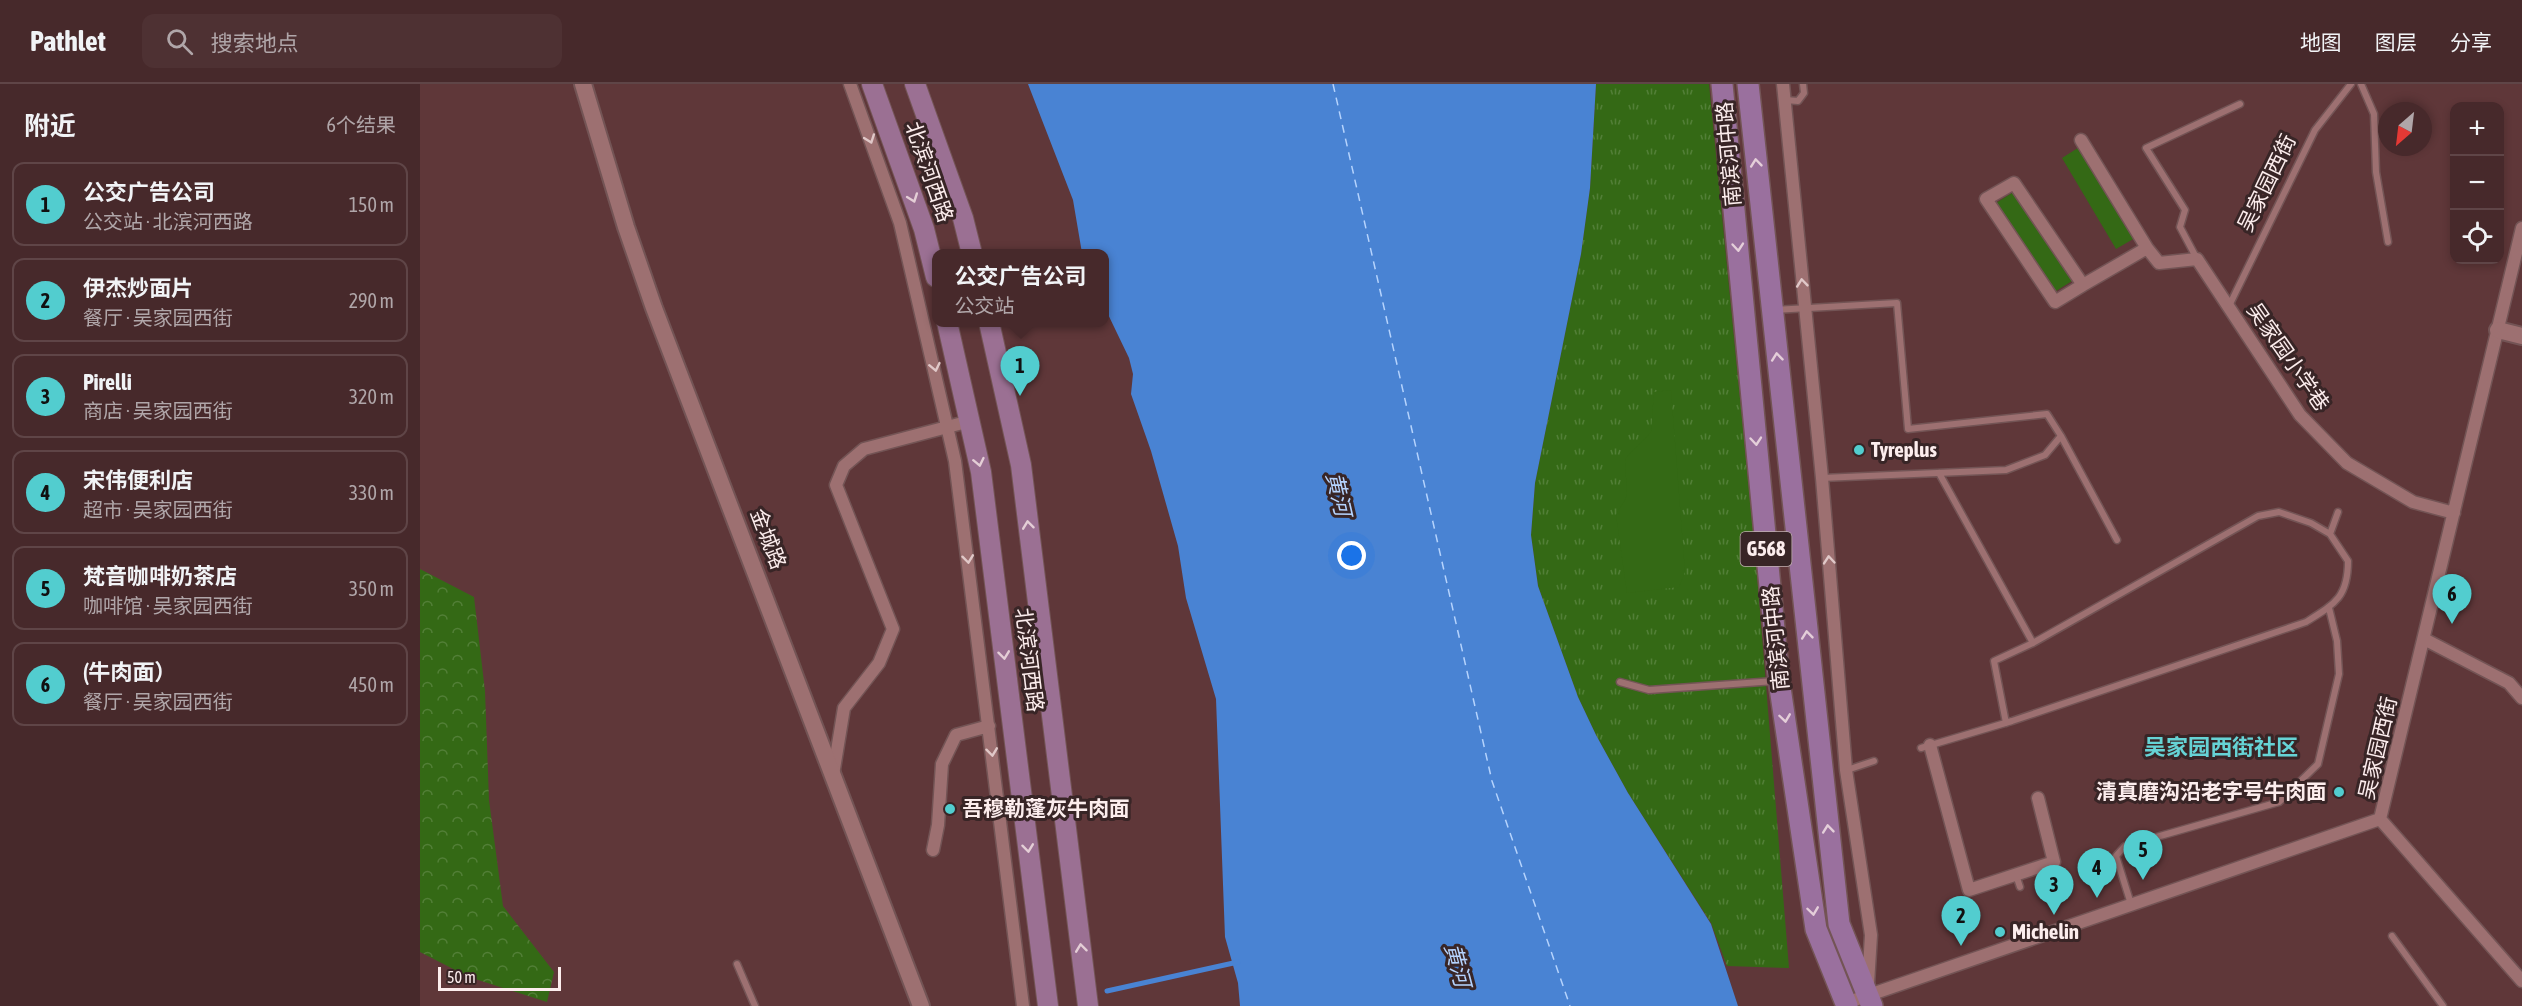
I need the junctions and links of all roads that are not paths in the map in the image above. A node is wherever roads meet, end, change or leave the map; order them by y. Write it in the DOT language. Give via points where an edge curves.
graph roads {
  1 [pos="583,84"];
  2 [pos="850,84"];
  3 [pos="872,84"];
  4 [pos="915,84"];
  5 [pos="1722,84"];
  6 [pos="1748,84"];
  7 [pos="1783,84"];
  8 [pos="1803,84"];
  9 [pos="2351,84"];
  10 [pos="2361,84"];
  11 [pos="1784,100"];
  12 [pos="2240,104"];
  13 [pos="2081,140"];
  14 [pos="2522,228"];
  15 [pos="2388,242"];
  16 [pos="2147,248"];
  17 [pos="971,249"];
  18 [pos="2197,259"];
  19 [pos="932,261"];
  20 [pos="2083,285"];
  21 [pos="2229,307"];
  22 [pos="1805,308"];
  23 [pos="1772,310"];
  24 [pos="948,327"];
  25 [pos="990,327"];
  26 [pos="2498,330"];
  27 [pos="2522,336"];
  28 [pos="970,421"];
  29 [pos="948,427"];
  30 [pos="2061,436"];
  31 [pos="1939,473"];
  32 [pos="1822,478"];
  33 [pos="2337,512"];
  34 [pos="2454,513"];
  35 [pos="2330,534"];
  36 [pos="2117,540"];
  37 [pos="2329,608"];
  38 [pos="2424,639"];
  39 [pos="2032,643"];
  40 [pos="1779,681"];
  41 [pos="1620,682"];
  42 [pos="2522,698"];
  43 [pos="2006,723"];
  44 [pos="989,726"];
  45 [pos="1926,746"];
  46 [pos="1874,761"];
  47 [pos="1846,770"];
  48 [pos="833,775"];
  49 [pos="2038,798"];
  50 [pos="2380,819"];
  51 [pos="933,850"];
  52 [pos="2131,904"];
  53 [pos="2392,936"];
  54 [pos="737,964"];
  55 [pos="2522,981"];
  56 [pos="1870,1000"];
  57 [pos="1846,1004"];
  58 [pos="755,1006"];
  59 [pos="921,1006"];
  60 [pos="1023,1006"];
  61 [pos="1048,1006"];
  62 [pos="1088,1006"];
  63 [pos="2443,1006"];
  1 -- 48 [label="street, 金城路" via="654,308"];
  2 -- 29 [label="street, one-way" via="900,223"];
  3 -- 19 [label="main road, 北滨河西路, one-way"];
  4 -- 17 [label="main road, 北滨河西路"];
  5 -- 40 [label="highway, 南滨河中路 / G568, one-way"];
  23 -- 6 [label="highway, 南滨河中路 / G568, one-way"];
  7 -- 11 [label="street"];
  8 -- 11 [label="lane" via="1804,93 1798,101"];
  9 -- 21 [label="lane, 吴家园西街" via="2315,130"];
  10 -- 15 [label="lane" via="2374,114 2376,172"];
  22 -- 11 [label="street, one-way"];
  12 -- 18 [label="lane" via="2146,148 2185,210 2180,227"];
  13 -- 16 [label="street"];
  14 -- 26 [label="street, 吴家园西街"];
  16 -- 18 [label="street" via="2159,263"];
  16 -- 20 [label="street"];
  18 -- 21 [label="street, 吴家园小学巷"];
  20 -- 20 [label="street" via="2055,302 1986,199 2014,183"];
  21 -- 34 [label="street, 吴家园小学巷" via="2300,415 2347,464 2413,502"];
  22 -- 23 [label="lane"];
  22 -- 30 [label="lane" via="1897,303 1908,429 2047,414"];
  22 -- 32 [label="street"];
  56 -- 23 [label="highway, 南滨河中路 / G568, one-way" via="1839,924"];
  24 -- 28 [label="main road, 北滨河西路"];
  62 -- 25 [label="main road, 北滨河西路, one-way" via="1021,465"];
  26 -- 27 [label="street"];
  26 -- 34 [label="street, 吴家园西街"];
  28 -- 29 [label="street"];
  28 -- 61 [label="main road, 北滨河西路, one-way" via="981,472"];
  29 -- 44 [label="street, one-way"];
  29 -- 48 [label="street" via="864,449 844,466 836,484 893,629 879,663 844,708"];
  30 -- 31 [label="lane" via="2045,455 2006,470"];
  30 -- 36 [label="lane"];
  31 -- 32 [label="lane"];
  31 -- 39 [label="lane"];
  47 -- 32 [label="street, one-way"];
  33 -- 35 [label="lane"];
  34 -- 38 [label="street, 吴家园西街"];
  35 -- 37 [label="lane" via="2348,561 2348,572 2343,594"];
  35 -- 39 [label="lane" via="2279,512 2258,516"];
  37 -- 43 [label="lane" via="2306,622"];
  37 -- 52 [label="lane" via="2340,674 2318,764 2279,802 2125,846 2116,856"];
  38 -- 42 [label="street" via="2509,683"];
  38 -- 50 [label="street, 吴家园西街"];
  39 -- 43 [label="lane" via="1994,661"];
  40 -- 41 [label="lane" via="1649,690"];
  40 -- 57 [label="highway, 南滨河中路 / G568, one-way" via="1816,929"];
  43 -- 45 [label="lane"];
  44 -- 51 [label="street" via="956,735 942,764"];
  44 -- 60 [label="street, one-way"];
  45 -- 49 [label="street" via="1969,890 2018,881 2054,862"];
  46 -- 47 [label="lane"];
  47 -- 56 [label="street" via="1871,935"];
  48 -- 59 [label="street, 金城路"];
  50 -- 52 [label="street, 吴家园西街"];
  50 -- 55 [label="street"];
  52 -- 56 [label="street, 吴家园西街" via="2034,933"];
  53 -- 63 [label="lane"];
  54 -- 58 [label="lane"];
  56 -- 57 [label="street, 吴家园西街"];
}
